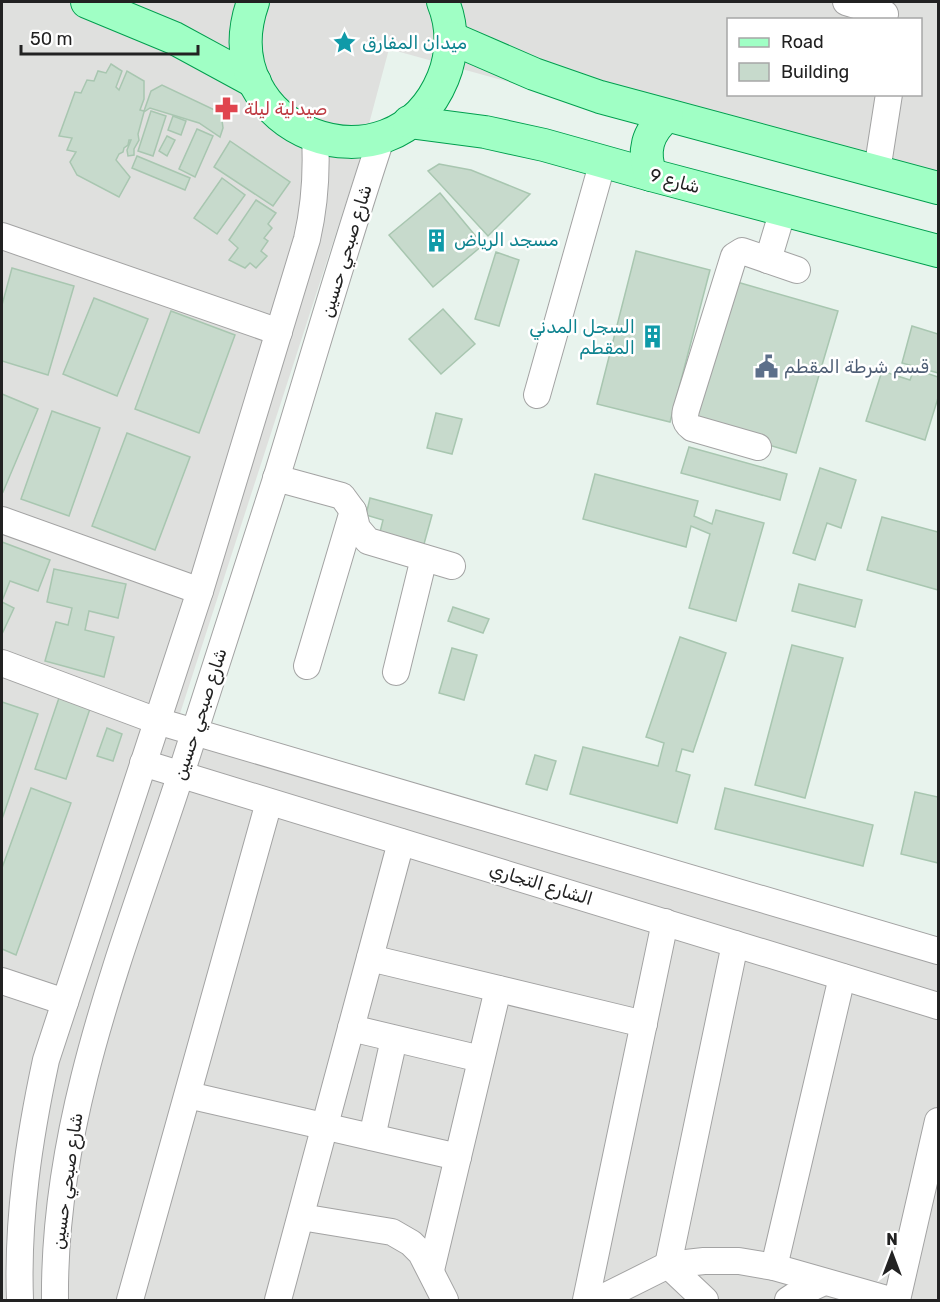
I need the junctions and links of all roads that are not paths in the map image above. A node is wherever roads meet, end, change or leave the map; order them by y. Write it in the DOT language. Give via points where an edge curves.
graph roads {
  1 [pos="87,2"];
  2 [pos="253,2"];
  3 [pos="443,2"];
  4 [pos="846,2"];
  5 [pos="886,12"];
  6 [pos="451,38"];
  7 [pos="255,82"];
  8 [pos="889,96"];
  9 [pos="667,116"];
  10 [pos="396,129"];
  11 [pos="315,137"];
  12 [pos="603,161"];
  13 [pos="877,171"];
  14 [pos="651,175"];
  15 [pos="939,188"];
  16 [pos="783,210"];
  17 [pos="2,236"];
  18 [pos="939,251"];
  19 [pos="768,260"];
  20 [pos="797,270"];
  21 [pos="279,332"];
  22 [pos="537,395"];
  23 [pos="758,447"];
  24 [pos="276,478"];
  25 [pos="353,511"];
  26 [pos="2,520"];
  27 [pos="424,558"];
  28 [pos="452,567"];
  29 [pos="200,591"];
  30 [pos="307,666"];
  31 [pos="3,669"];
  32 [pos="396,672"];
  33 [pos="157,721"];
  34 [pos="194,732"];
  35 [pos="143,763"];
  36 [pos="181,775"];
  37 [pos="269,802"];
  38 [pos="401,842"];
  39 [pos="665,922"];
  40 [pos="735,944"];
  41 [pos="939,951"];
  42 [pos="370,958"];
  43 [pos="842,976"];
  44 [pos="2,981"];
  45 [pos="498,989"];
  46 [pos="65,1002"];
  47 [pos="939,1006"];
  48 [pos="644,1024"];
  49 [pos="351,1029"];
  50 [pos="394,1039"];
  51 [pos="481,1059"];
  52 [pos="188,1095"];
  53 [pos="939,1121"];
  54 [pos="325,1126"];
  55 [pos="372,1137"];
  56 [pos="458,1157"];
  57 [pos="931,1192"];
  58 [pos="301,1217"];
  59 [pos="668,1265"];
  60 [pos="774,1267"];
  61 [pos="431,1270"];
  62 [pos="824,1282"];
  63 [pos="14,1291"];
  64 [pos="56,1300"];
  65 [pos="130,1300"];
  66 [pos="278,1300"];
  67 [pos="445,1300"];
  68 [pos="586,1300"];
  69 [pos="598,1300"];
  70 [pos="705,1300"];
  71 [pos="788,1300"];
  72 [pos="890,1300"];
  73 [pos="897,1300"];
  1 -- 7 [label="main road" via="174,38"];
  2 -- 7 [label="main road" via="245,49"];
  3 -- 6 [label="main road"];
  4 -- 5 [label="street"];
  6 -- 9 [label="main road" via="567,86"];
  6 -- 10 [label="main road" via="448,62 432,99"];
  7 -- 11 [label="main road" via="273,110"];
  8 -- 13 [label="street"];
  9 -- 13 [label="main road"];
  9 -- 14 [label="main road" via="648,143 646,159"];
  10 -- 11 [label="main road" via="349,142"];
  10 -- 12 [label="main road, شارع 9" via="515,138"];
  10 -- 24 [label="street, شارع صبحي حسين" via="348,238"];
  11 -- 21 [label="street, شارع صبحي حسين" via="314,210"];
  12 -- 14 [label="main road, شارع 9"];
  12 -- 22 [label="street"];
  13 -- 15 [label="main road"];
  14 -- 16 [label="main road, شارع 9"];
  16 -- 18 [label="main road, شارع 9"];
  16 -- 19 [label="street"];
  17 -- 21 [label="street"];
  19 -- 20 [label="street"];
  19 -- 23 [label="street" via="742,251 734,256 684,417 692,428"];
  21 -- 29 [label="street, شارع صبحي حسين"];
  24 -- 25 [label="street" via="342,496"];
  24 -- 34 [label="street, شارع صبحي حسين"];
  25 -- 27 [label="street" via="357,528 368,540"];
  25 -- 30 [label="street"];
  26 -- 29 [label="street"];
  27 -- 28 [label="street"];
  27 -- 32 [label="street"];
  29 -- 33 [label="street, شارع صبحي حسين"];
  31 -- 33 [label="street"];
  33 -- 34 [label="street"];
  33 -- 35 [label="street, شارع صبحي حسين"];
  34 -- 36 [label="street, شارع صبحي حسين"];
  34 -- 41 [label="street"];
  35 -- 36 [label="street, الشارع التجاري"];
  35 -- 46 [label="street, شارع صبحي حسين"];
  36 -- 37 [label="street, الشارع التجاري"];
  36 -- 64 [label="street, شارع صبحي حسين" via="99,1018 76,1113 60,1204"];
  37 -- 38 [label="street, الشارع التجاري"];
  37 -- 52 [label="street"];
  38 -- 39 [label="street, الشارع التجاري"];
  38 -- 42 [label="street"];
  39 -- 40 [label="street, الشارع التجاري"];
  39 -- 48 [label="street"];
  40 -- 43 [label="street, الشارع التجاري"];
  40 -- 59 [label="street"];
  42 -- 45 [label="street"];
  42 -- 49 [label="street"];
  43 -- 47 [label="street, الشارع التجاري"];
  43 -- 60 [label="street"];
  44 -- 46 [label="street"];
  45 -- 48 [label="street"];
  45 -- 51 [label="street"];
  46 -- 63 [label="street, شارع صبحي حسين" via="46,1060 28,1152"];
  48 -- 68 [label="street"];
  49 -- 50 [label="street"];
  49 -- 54 [label="street"];
  50 -- 51 [label="street"];
  50 -- 55 [label="street"];
  51 -- 56 [label="street"];
  52 -- 54 [label="street"];
  52 -- 65 [label="street"];
  53 -- 57 [label="street"];
  54 -- 55 [label="street"];
  54 -- 58 [label="street"];
  55 -- 56 [label="street"];
  56 -- 61 [label="street"];
  57 -- 73 [label="street"];
  58 -- 61 [label="street" via="392,1232 422,1253"];
  58 -- 66 [label="street"];
  59 -- 60 [label="street" via="704,1261"];
  59 -- 69 [label="street"];
  59 -- 70 [label="street"];
  60 -- 62 [label="street"];
  61 -- 67 [label="street"];
  62 -- 71 [label="street"];
  62 -- 72 [label="street"];
}
